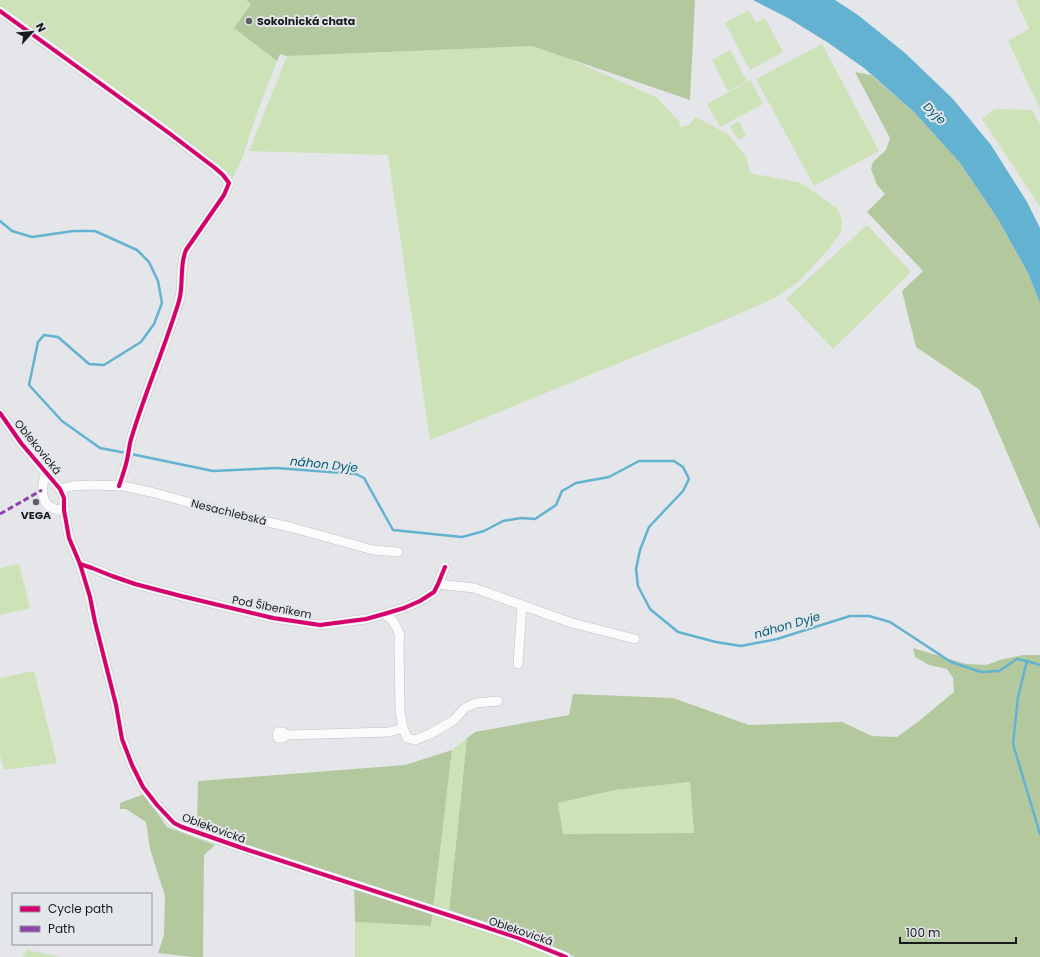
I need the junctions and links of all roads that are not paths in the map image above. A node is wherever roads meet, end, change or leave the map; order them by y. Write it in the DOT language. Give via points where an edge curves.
graph roads {
  1 [pos="0,11"];
  2 [pos="0,413"];
  3 [pos="46,472"];
  4 [pos="119,486"];
  5 [pos="60,489"];
  6 [pos="64,510"];
  7 [pos="398,552"];
  8 [pos="80,564"];
  9 [pos="445,567"];
  10 [pos="438,584"];
  11 [pos="522,605"];
  12 [pos="384,614"];
  13 [pos="635,640"];
  14 [pos="518,664"];
  15 [pos="498,701"];
  16 [pos="403,728"];
  17 [pos="288,735"];
  18 [pos="566,957"];
  1 -- 4 [label="street" via="204,159 229,183 183,258 179,299 128,448"];
  2 -- 3 [label="street, Oblekovická"];
  3 -- 5 [label="street, Oblekovická"];
  3 -- 6 [label="street, Oblekovická" via="42,482 45,501 50,508"];
  4 -- 5 [label="street, Nesachlebská" via="91,485"];
  4 -- 7 [label="street, Nesachlebská" via="290,527 373,550"];
  5 -- 6 [label="street, Oblekovická" via="64,498"];
  6 -- 8 [label="street, Oblekovická" via="69,538"];
  8 -- 12 [label="street, Pod Šibeníkem" via="135,584 286,620 320,625"];
  8 -- 18 [label="street, Oblekovická" via="116,705 122,739 143,786 174,823 242,848 516,937"];
  9 -- 10 [label="street, Pod Šibeníkem"];
  10 -- 11 [label="street" via="474,588"];
  10 -- 12 [label="street, Pod Šibeníkem" via="434,592 420,601"];
  11 -- 13 [label="street" via="572,623"];
  11 -- 14 [label="street"];
  12 -- 16 [label="street" via="392,620 400,636 400,712"];
  15 -- 16 [label="street" via="476,703 465,708 454,720 415,740 407,738"];
  16 -- 17 [label="street" via="389,732"];
}
